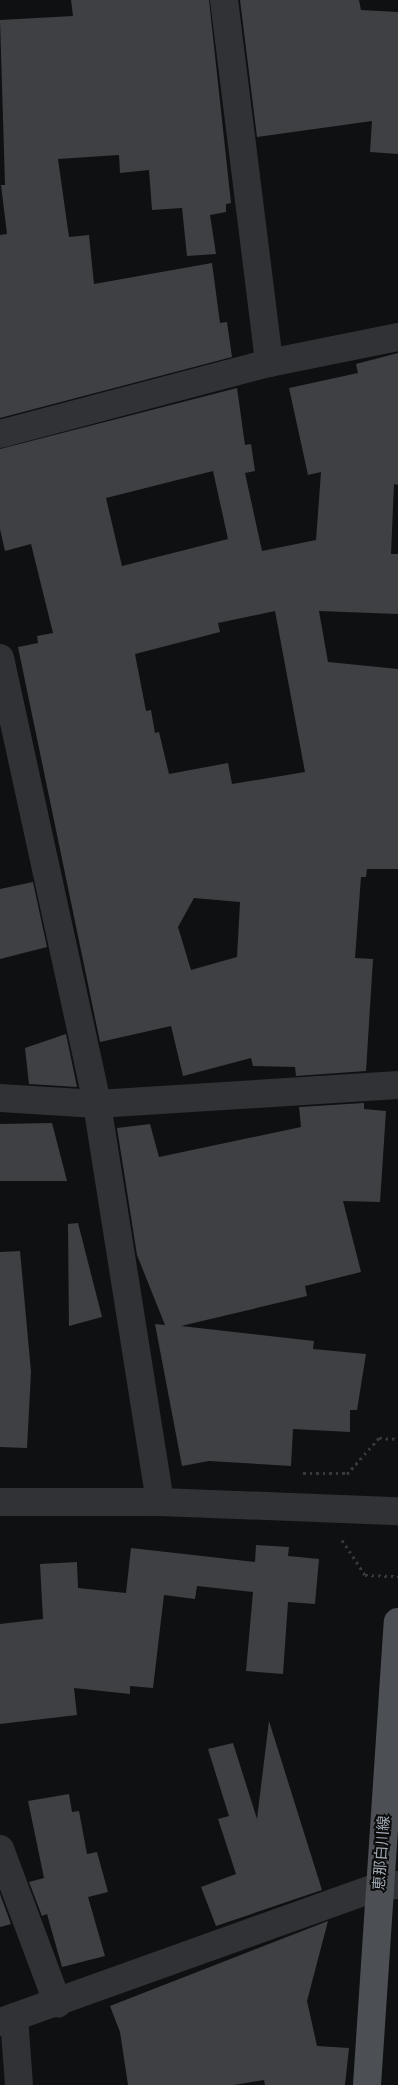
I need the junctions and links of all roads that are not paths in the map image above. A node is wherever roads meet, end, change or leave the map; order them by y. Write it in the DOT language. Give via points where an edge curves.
graph roads {
  1 [pos="224,0"];
  2 [pos="398,337"];
  3 [pos="269,362"];
  4 [pos="0,434"];
  5 [pos="0,658"];
  6 [pos="398,1085"];
  7 [pos="0,1098"];
  8 [pos="97,1104"];
  9 [pos="0,1502"];
  10 [pos="160,1502"];
  11 [pos="398,1512"];
  12 [pos="398,1622"];
  13 [pos="0,1849"];
  14 [pos="388,1886"];
  15 [pos="58,2004"];
  16 [pos="7,2020"];
  17 [pos="19,2085"];
  18 [pos="367,2085"];
  1 -- 3 [label="street"];
  2 -- 3 [label="street"];
  3 -- 4 [label="street"];
  5 -- 8 [label="street"];
  6 -- 8 [label="street"];
  7 -- 8 [label="street"];
  8 -- 10 [label="street"];
  9 -- 10 [label="street"];
  10 -- 11 [label="street"];
  12 -- 14 [label="main road, 恵那白川線"];
  13 -- 15 [label="street"];
  14 -- 15 [label="street"];
  14 -- 18 [label="main road, 恵那白川線"];
  15 -- 16 [label="street"];
  16 -- 17 [label="street"];
}
